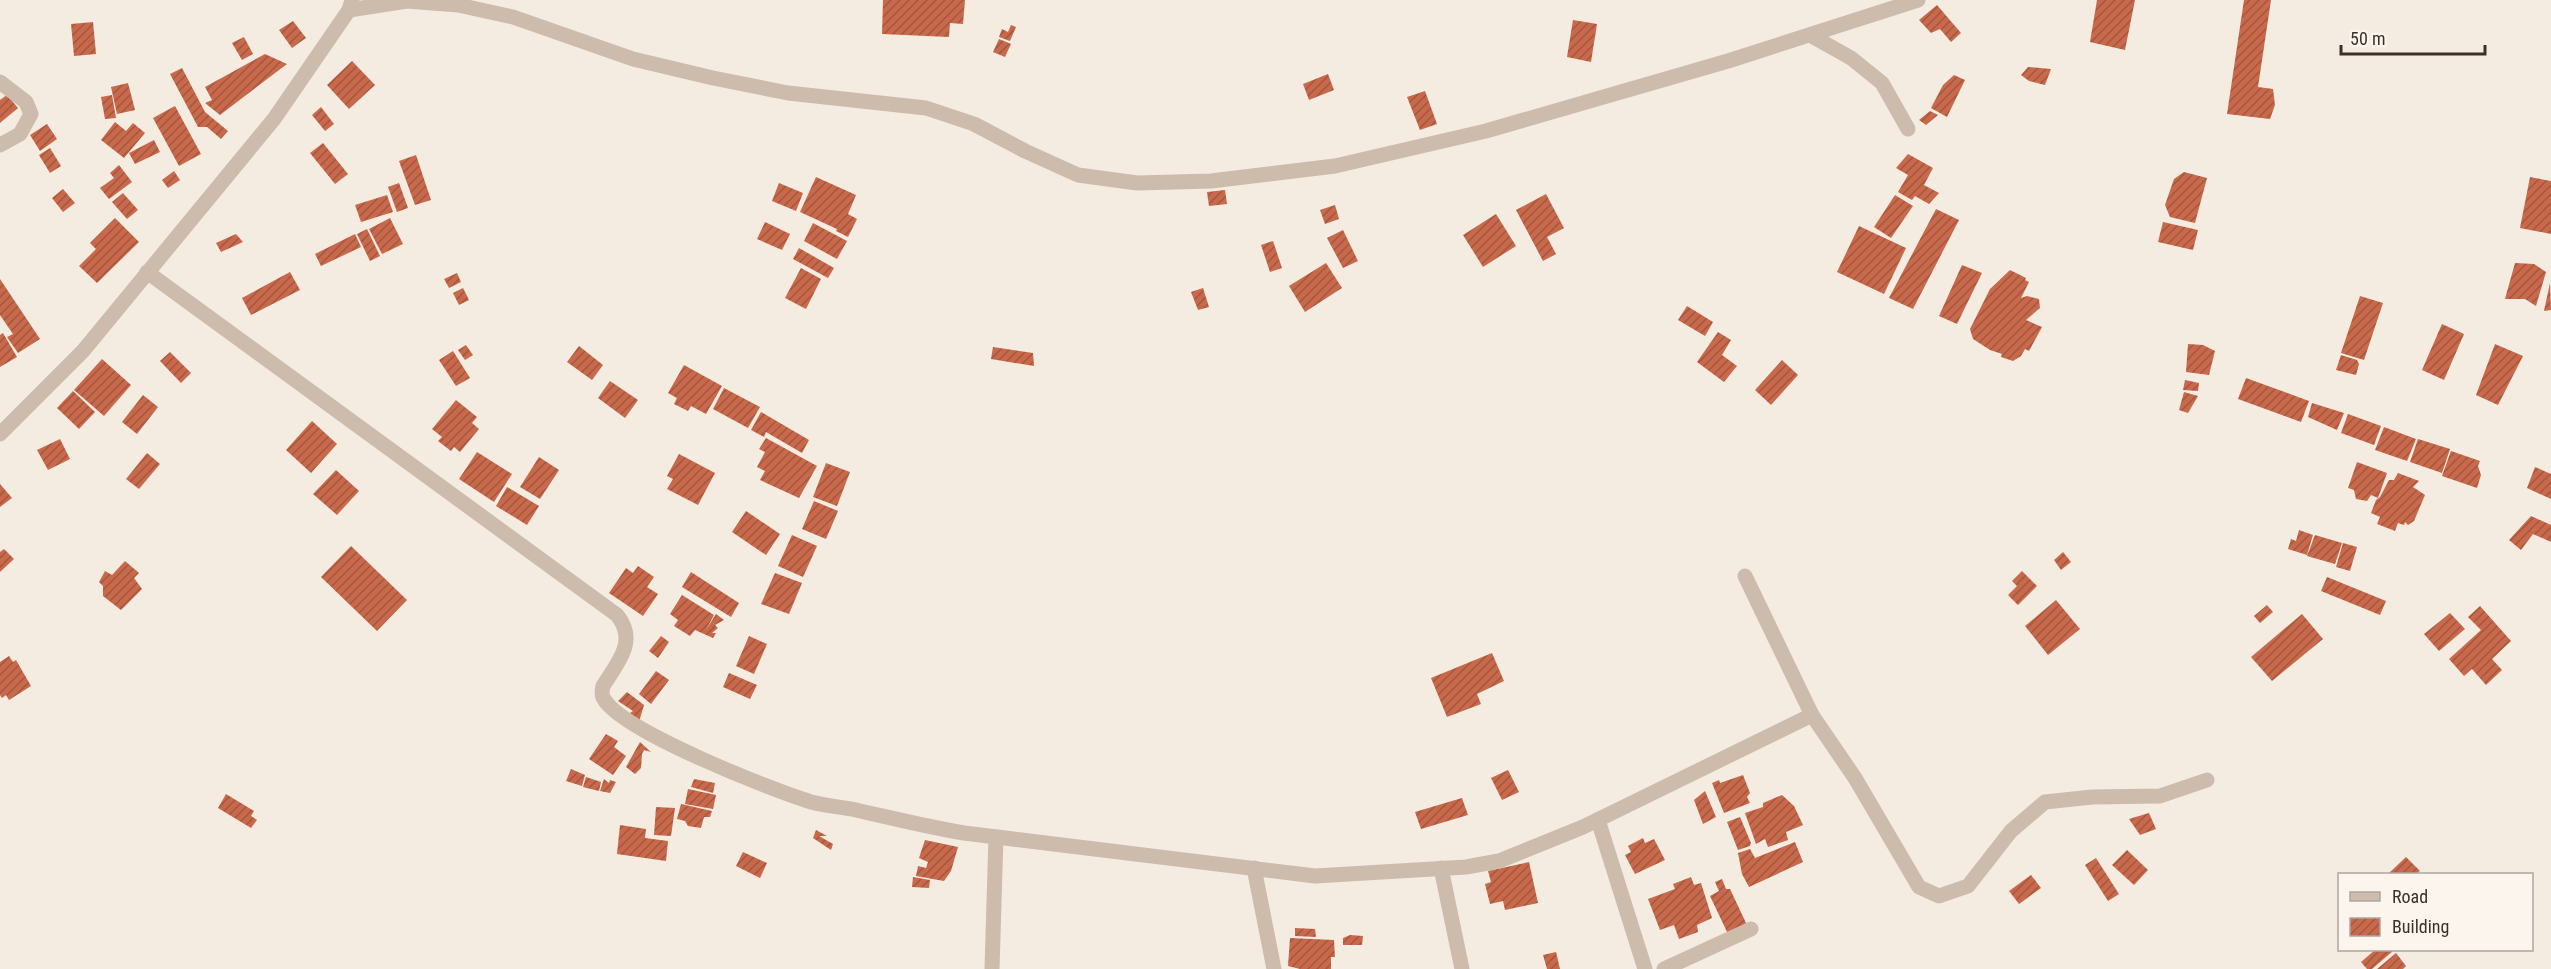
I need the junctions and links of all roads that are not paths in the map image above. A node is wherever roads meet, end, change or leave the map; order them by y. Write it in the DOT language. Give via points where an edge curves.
graph roads {
  1 [pos="1918,0"];
  2 [pos="351,5"];
  3 [pos="1810,35"];
  4 [pos="0,82"];
  5 [pos="1908,129"];
  6 [pos="0,145"];
  7 [pos="147,272"];
  8 [pos="0,434"];
  9 [pos="1745,576"];
  10 [pos="1812,715"];
  11 [pos="2207,780"];
  12 [pos="1598,820"];
  13 [pos="996,837"];
  14 [pos="1254,868"];
  15 [pos="1441,868"];
  16 [pos="1751,929"];
  17 [pos="992,969"];
  18 [pos="1274,969"];
  19 [pos="1462,969"];
  20 [pos="1645,969"];
  21 [pos="1664,969"];
  1 -- 3 [label="street"];
  2 -- 3 [label="street" via="407,1 458,5 513,18 633,59 713,78 788,93 926,108 974,124 1078,175 1137,183 1211,181 1335,166 1486,131"];
  2 -- 7 [label="street" via="274,119"];
  3 -- 5 [label="street" via="1851,58 1882,83"];
  4 -- 6 [label="street" via="26,102 31,114 20,134"];
  7 -- 8 [label="street" via="83,351"];
  7 -- 13 [label="street" via="617,615 628,634 627,644 602,693 604,700 640,728 747,779 813,802 910,824"];
  9 -- 10 [label="street"];
  10 -- 11 [label="street" via="1856,778 1919,887 1939,896 1968,886 2011,831 2045,802 2160,796"];
  10 -- 12 [label="street"];
  12 -- 15 [label="street" via="1499,861"];
  12 -- 20 [label="street"];
  13 -- 14 [label="street"];
  13 -- 17 [label="street"];
  14 -- 15 [label="street" via="1315,876"];
  14 -- 18 [label="street"];
  15 -- 19 [label="street"];
  16 -- 21 [label="street"];
}
